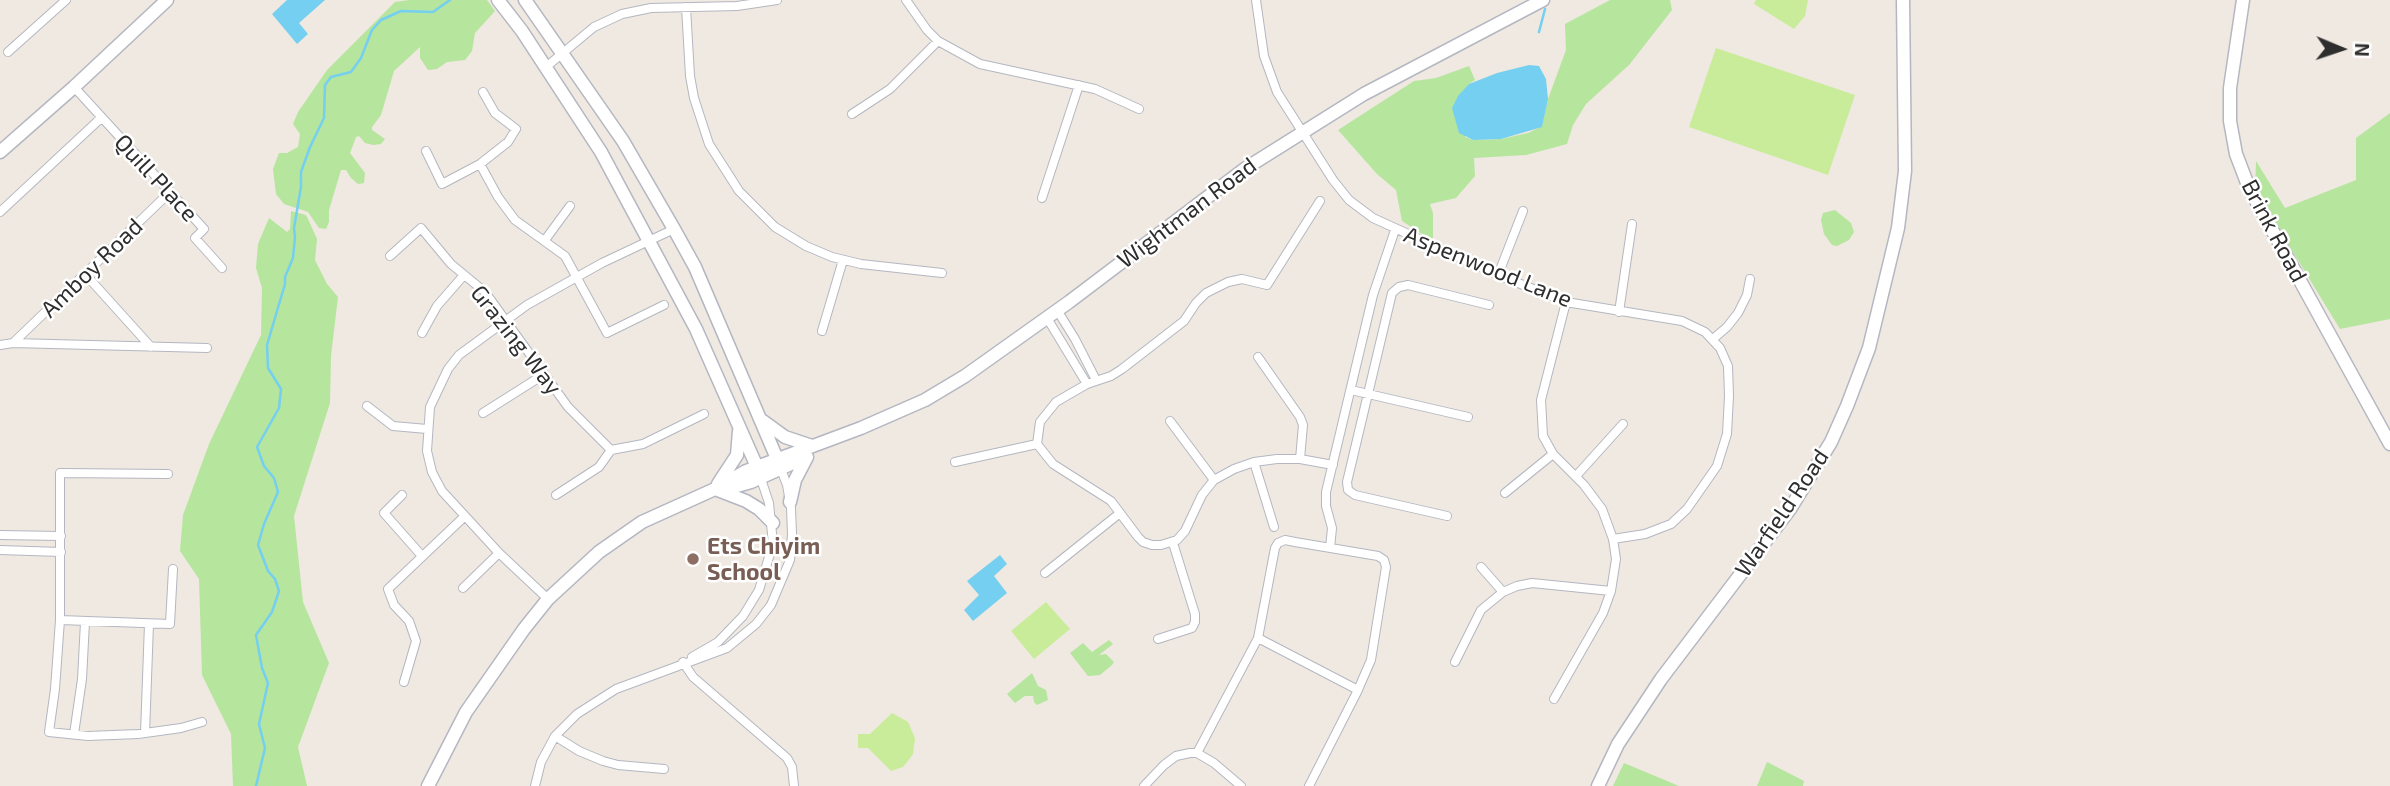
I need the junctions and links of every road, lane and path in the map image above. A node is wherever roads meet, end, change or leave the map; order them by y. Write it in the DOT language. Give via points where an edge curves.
graph roads {
  1 [pos="66,0"];
  2 [pos="167,0"];
  3 [pos="498,0"];
  4 [pos="524,0"];
  5 [pos="777,0"];
  6 [pos="906,0"];
  7 [pos="1256,0"];
  8 [pos="1543,0"];
  9 [pos="1903,0"];
  10 [pos="2243,0"];
  11 [pos="686,7"];
  12 [pos="938,41"];
  13 [pos="9,52"];
  14 [pos="562,52"];
  15 [pos="546,66"];
  16 [pos="1079,85"];
  17 [pos="74,88"];
  18 [pos="483,92"];
  19 [pos="1139,109"];
  20 [pos="852,114"];
  21 [pos="101,118"];
  22 [pos="1301,133"];
  23 [pos="426,151"];
  24 [pos="0,152"];
  25 [pos="481,164"];
  26 [pos="169,193"];
  27 [pos="1042,198"];
  28 [pos="1320,201"];
  29 [pos="570,206"];
  30 [pos="1523,211"];
  31 [pos="0,212"];
  32 [pos="1632,224"];
  33 [pos="674,229"];
  34 [pos="1395,230"];
  35 [pos="545,240"];
  36 [pos="650,240"];
  37 [pos="390,256"];
  38 [pos="843,260"];
  39 [pos="222,268"];
  40 [pos="942,273"];
  41 [pos="86,275"];
  42 [pos="464,275"];
  43 [pos="1498,275"];
  44 [pos="578,277"];
  45 [pos="1751,279"];
  46 [pos="1566,302"];
  47 [pos="664,305"];
  48 [pos="1489,305"];
  49 [pos="1619,312"];
  50 [pos="1052,314"];
  51 [pos="507,321"];
  52 [pos="822,331"];
  53 [pos="422,333"];
  54 [pos="1713,339"];
  55 [pos="13,342"];
  56 [pos="0,345"];
  57 [pos="151,346"];
  58 [pos="207,348"];
  59 [pos="1258,357"];
  60 [pos="543,375"];
  61 [pos="1096,380"];
  62 [pos="1087,384"];
  63 [pos="1351,390"];
  64 [pos="1368,394"];
  65 [pos="367,406"];
  66 [pos="483,414"];
  67 [pos="704,414"];
  68 [pos="1468,417"];
  69 [pos="761,420"];
  70 [pos="1170,421"];
  71 [pos="1623,424"];
  72 [pos="739,427"];
  73 [pos="427,429"];
  74 [pos="2390,443"];
  75 [pos="1037,444"];
  76 [pos="611,450"];
  77 [pos="809,451"];
  78 [pos="1553,454"];
  79 [pos="1300,459"];
  80 [pos="955,462"];
  81 [pos="1254,462"];
  82 [pos="779,465"];
  83 [pos="1333,465"];
  84 [pos="759,472"];
  85 [pos="167,474"];
  86 [pos="1576,476"];
  87 [pos="1214,480"];
  88 [pos="720,486"];
  89 [pos="1505,494"];
  90 [pos="402,495"];
  91 [pos="556,495"];
  92 [pos="790,502"];
  93 [pos="1120,513"];
  94 [pos="465,516"];
  95 [pos="1447,516"];
  96 [pos="772,523"];
  97 [pos="1274,527"];
  98 [pos="0,535"];
  99 [pos="61,536"];
  100 [pos="1613,539"];
  101 [pos="1173,542"];
  102 [pos="1329,548"];
  103 [pos="0,550"];
  104 [pos="61,552"];
  105 [pos="499,553"];
  106 [pos="422,556"];
  107 [pos="1481,567"];
  108 [pos="173,569"];
  109 [pos="1045,573"];
  110 [pos="463,588"];
  111 [pos="1611,591"];
  112 [pos="1503,592"];
  113 [pos="548,599"];
  114 [pos="60,621"];
  115 [pos="85,622"];
  116 [pos="149,624"];
  117 [pos="1258,638"];
  118 [pos="1158,639"];
  119 [pos="1455,662"];
  120 [pos="683,663"];
  121 [pos="404,682"];
  122 [pos="1358,690"];
  123 [pos="1554,699"];
  124 [pos="202,722"];
  125 [pos="145,733"];
  126 [pos="74,734"];
  127 [pos="555,736"];
  128 [pos="1197,753"];
  129 [pos="664,769"];
  130 [pos="428,786"];
  131 [pos="535,786"];
  132 [pos="794,786"];
  133 [pos="1144,786"];
  134 [pos="1241,786"];
  135 [pos="1309,786"];
  136 [pos="1598,786"];
  1 -- 13 [label="street"];
  2 -- 17 [label="main road"];
  3 -- 15 [label="main road"];
  4 -- 14 [label="main road"];
  5 -- 11 [label="street"];
  6 -- 12 [label="street"];
  7 -- 22 [label="street, Aspenwood Lane" via="1264,56 1277,92"];
  8 -- 22 [label="main road, Wightman Road" via="1364,94"];
  9 -- 136 [label="main road, Warfield Road" via="1905,171 1898,228 1869,348 1847,406 1790,509 1661,679 1618,744"];
  10 -- 74 [label="main road, Brink Road" via="2230,88 2236,154 2256,200"];
  11 -- 14 [label="street" via="622,15 594,27"];
  11 -- 38 [label="street" via="694,98 720,162 739,191 775,227 806,246"];
  12 -- 16 [label="street" via="988,67"];
  12 -- 20 [label="street" via="890,89"];
  14 -- 15 [label="street"];
  14 -- 33 [label="main road" via="623,141"];
  15 -- 36 [label="main road"];
  16 -- 19 [label="street"];
  16 -- 27 [label="street"];
  17 -- 21 [label="street, Quill Place"];
  17 -- 24 [label="main road"];
  18 -- 25 [label="street" via="495,113 516,130"];
  21 -- 26 [label="street, Quill Place"];
  21 -- 31 [label="street"];
  22 -- 34 [label="street, Aspenwood Lane" via="1349,200"];
  22 -- 50 [label="main road, Wightman Road" via="1245,168"];
  23 -- 25 [label="street" via="442,184"];
  25 -- 35 [label="street" via="508,212"];
  26 -- 39 [label="street, Quill Place" via="204,229 195,238"];
  26 -- 41 [label="street, Amboy Road"];
  28 -- 61 [label="street" via="1267,285 1241,279 1217,287 1196,303 1184,321 1122,369"];
  29 -- 35 [label="street"];
  30 -- 43 [label="street"];
  32 -- 49 [label="street"];
  33 -- 36 [label="street"];
  33 -- 69 [label="main road"];
  34 -- 43 [label="street, Aspenwood Lane"];
  34 -- 63 [label="street" via="1373,295"];
  35 -- 44 [label="street" via="565,256"];
  36 -- 44 [label="street"];
  36 -- 72 [label="main road"];
  37 -- 42 [label="street, Grazing Way" via="421,228"];
  38 -- 40 [label="street"];
  38 -- 52 [label="street"];
  41 -- 55 [label="street, Amboy Road"];
  41 -- 57 [label="street"];
  42 -- 51 [label="street, Grazing Way" via="485,292"];
  42 -- 53 [label="street" via="437,306"];
  43 -- 46 [label="street, Aspenwood Lane"];
  44 -- 47 [label="street" via="607,333"];
  44 -- 51 [label="street"];
  45 -- 54 [label="street" via="1738,313"];
  46 -- 49 [label="street, Aspenwood Lane"];
  46 -- 78 [label="street" via="1541,400 1543,436"];
  48 -- 64 [label="street" via="1408,285 1399,287 1392,293"];
  49 -- 54 [label="street, Aspenwood Lane" via="1674,319"];
  50 -- 61 [label="street" via="1075,339"];
  50 -- 62 [label="street"];
  50 -- 77 [label="main road, Wightman Road" via="925,400 840,437 828,447"];
  51 -- 60 [label="street, Grazing Way"];
  51 -- 73 [label="street" via="459,355 448,369 430,407"];
  54 -- 100 [label="street" via="1729,374 1727,434 1717,466 1671,524"];
  55 -- 56 [label="street"];
  55 -- 57 [label="street"];
  57 -- 58 [label="street"];
  59 -- 79 [label="street" via="1300,417"];
  60 -- 66 [label="street"];
  60 -- 76 [label="street, Grazing Way"];
  61 -- 62 [label="street"];
  62 -- 75 [label="street" via="1046,412 1037,431"];
  63 -- 64 [label="street"];
  63 -- 83 [label="street"];
  64 -- 68 [label="street"];
  64 -- 95 [label="street" via="1348,489 1355,495"];
  65 -- 73 [label="street" via="393,426"];
  67 -- 76 [label="street" via="643,444"];
  69 -- 77 [label="main road"];
  69 -- 82 [label="main road"];
  70 -- 87 [label="street"];
  71 -- 86 [label="street"];
  72 -- 84 [label="main road"];
  72 -- 88 [label="main road" via="737,455"];
  73 -- 94 [label="street" via="432,472"];
  75 -- 80 [label="street"];
  75 -- 93 [label="street" via="1053,464 1102,493"];
  76 -- 91 [label="street" via="599,467"];
  77 -- 82 [label="main road, Wightman Road"];
  77 -- 92 [label="main road"];
  78 -- 86 [label="street"];
  78 -- 89 [label="street"];
  79 -- 81 [label="street"];
  79 -- 83 [label="street"];
  81 -- 87 [label="street"];
  81 -- 97 [label="street"];
  82 -- 84 [label="main road, Wightman Road"];
  82 -- 92 [label="street"];
  83 -- 102 [label="street" via="1326,500 1332,528"];
  84 -- 88 [label="main road, Wightman Road" via="736,475"];
  84 -- 96 [label="street"];
  85 -- 99 [label="street" via="60,472"];
  86 -- 100 [label="street" via="1602,509"];
  87 -- 101 [label="street" via="1185,531"];
  88 -- 96 [label="main road" via="759,509"];
  88 -- 113 [label="main road, Wightman Road" via="642,522 599,552"];
  90 -- 106 [label="street" via="384,513"];
  92 -- 120 [label="street" via="790,560 771,605 727,648"];
  93 -- 101 [label="street" via="1143,542"];
  93 -- 109 [label="street"];
  94 -- 105 [label="street"];
  94 -- 106 [label="street"];
  96 -- 120 [label="street" via="769,561 743,616 718,642"];
  98 -- 99 [label="street"];
  99 -- 104 [label="street"];
  100 -- 111 [label="street" via="1616,559"];
  101 -- 118 [label="street" via="1195,622 1192,628"];
  102 -- 117 [label="street" via="1278,542"];
  102 -- 122 [label="street" via="1378,556 1386,566 1371,660"];
  103 -- 104 [label="street"];
  104 -- 114 [label="street"];
  105 -- 110 [label="street"];
  105 -- 113 [label="street"];
  106 -- 121 [label="street" via="388,589 416,641"];
  107 -- 112 [label="street"];
  108 -- 116 [label="street" via="170,624"];
  111 -- 112 [label="street" via="1532,583"];
  111 -- 123 [label="street"];
  112 -- 119 [label="street" via="1481,610"];
  113 -- 130 [label="main road, Wightman Road" via="466,712"];
  114 -- 115 [label="street"];
  114 -- 126 [label="street" via="49,732"];
  115 -- 116 [label="street"];
  115 -- 126 [label="street"];
  116 -- 125 [label="street"];
  117 -- 122 [label="street"];
  117 -- 128 [label="street"];
  120 -- 127 [label="street" via="593,702"];
  120 -- 132 [label="street" via="693,677 787,758"];
  122 -- 135 [label="street"];
  124 -- 125 [label="street"];
  125 -- 126 [label="street"];
  127 -- 129 [label="street" via="603,761"];
  127 -- 131 [label="street"];
  128 -- 133 [label="street" via="1176,756"];
  128 -- 134 [label="street"];
}
